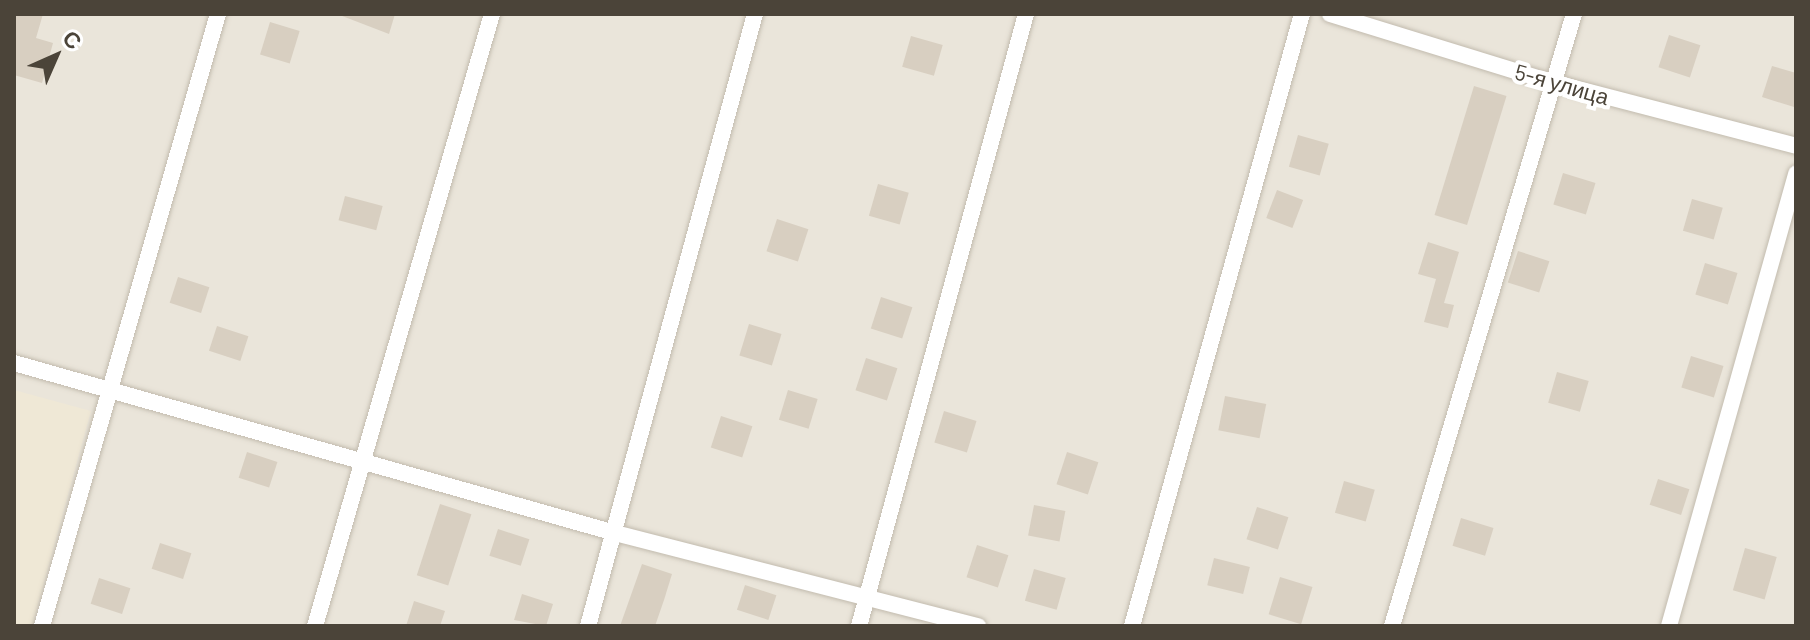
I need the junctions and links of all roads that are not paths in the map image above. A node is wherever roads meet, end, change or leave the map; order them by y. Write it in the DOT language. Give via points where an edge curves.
graph roads {
  1 [pos="218,14"];
  2 [pos="492,14"];
  3 [pos="755,14"];
  4 [pos="1026,14"];
  5 [pos="1302,14"];
  6 [pos="1330,14"];
  7 [pos="1574,14"];
  8 [pos="1551,82"];
  9 [pos="1796,146"];
  10 [pos="1796,174"];
  11 [pos="14,363"];
  12 [pos="111,389"];
  13 [pos="363,461"];
  14 [pos="615,533"];
  15 [pos="867,601"];
  16 [pos="42,626"];
  17 [pos="315,626"];
  18 [pos="588,626"];
  19 [pos="859,626"];
  20 [pos="978,626"];
  21 [pos="1132,626"];
  22 [pos="1392,626"];
  23 [pos="1669,626"];
  1 -- 12 [label="street"];
  2 -- 13 [label="street"];
  3 -- 14 [label="street"];
  4 -- 15 [label="street"];
  5 -- 21 [label="street"];
  6 -- 8 [label="street, 5-я улица"];
  7 -- 8 [label="street"];
  8 -- 9 [label="street, 5-я улица"];
  8 -- 22 [label="street"];
  10 -- 23 [label="street"];
  11 -- 12 [label="street"];
  12 -- 13 [label="street"];
  12 -- 16 [label="street"];
  13 -- 14 [label="street"];
  13 -- 17 [label="street"];
  14 -- 15 [label="street"];
  14 -- 18 [label="street"];
  15 -- 19 [label="street"];
  15 -- 20 [label="street"];
}
